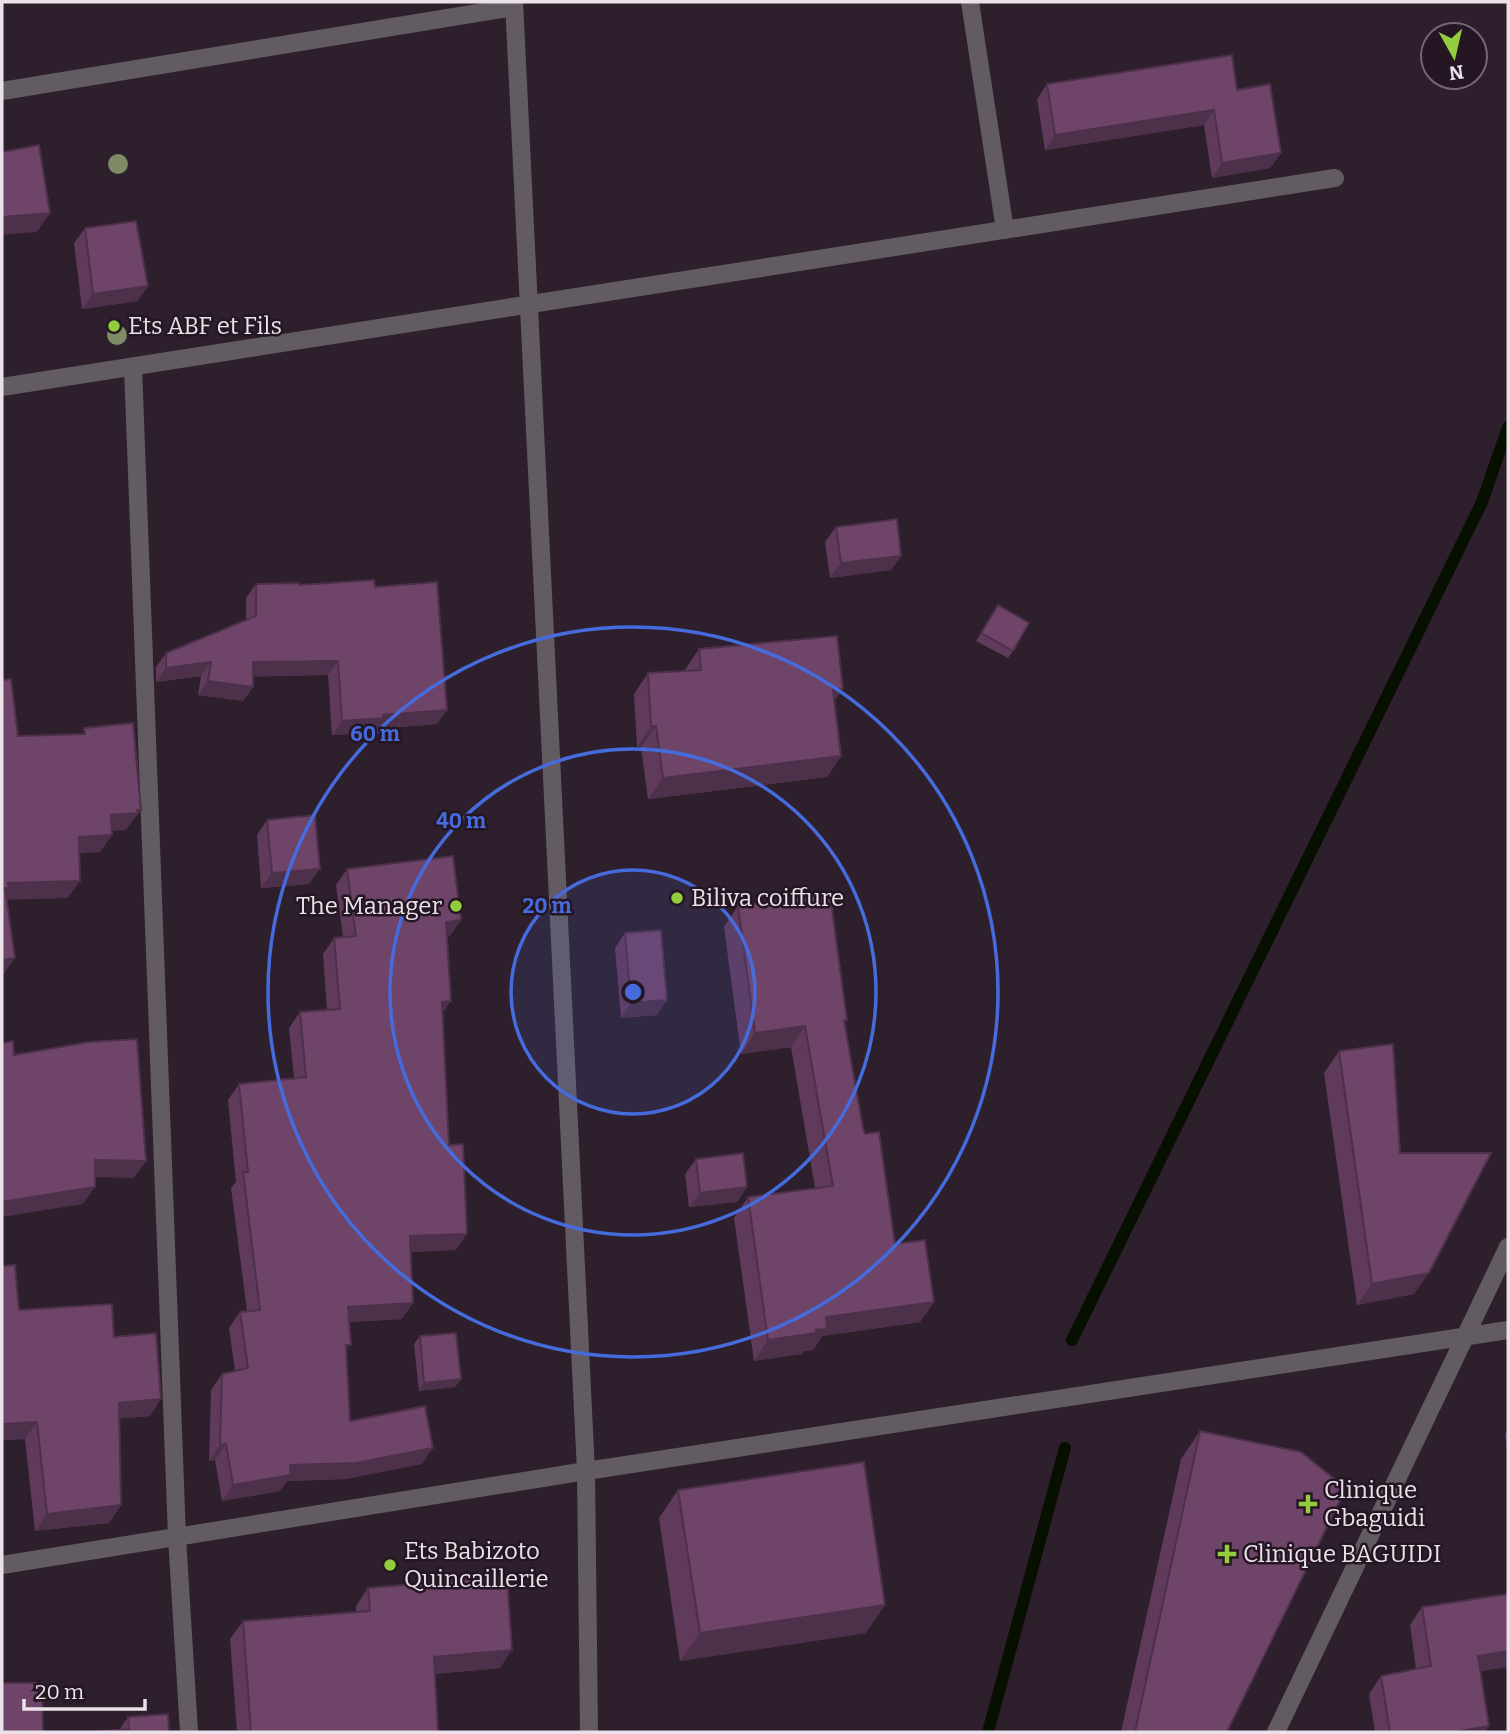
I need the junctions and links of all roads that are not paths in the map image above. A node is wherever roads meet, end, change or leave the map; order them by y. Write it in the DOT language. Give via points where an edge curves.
graph roads {
  1 [pos="970,2"];
  2 [pos="514,4"];
  3 [pos="2,91"];
  4 [pos="1335,178"];
  5 [pos="1005,230"];
  6 [pos="530,304"];
  7 [pos="133,367"];
  8 [pos="2,387"];
  9 [pos="1508,1247"];
  10 [pos="1508,1330"];
  11 [pos="1464,1337"];
  12 [pos="586,1471"];
  13 [pos="177,1537"];
  14 [pos="2,1565"];
  15 [pos="189,1732"];
  16 [pos="589,1732"];
  17 [pos="1276,1732"];
  1 -- 5 [label="street"];
  2 -- 3 [label="street"];
  2 -- 6 [label="street"];
  4 -- 5 [label="street"];
  5 -- 6 [label="street"];
  6 -- 7 [label="street"];
  6 -- 12 [label="street"];
  7 -- 8 [label="street"];
  7 -- 13 [label="street"];
  9 -- 11 [label="street"];
  10 -- 11 [label="street"];
  11 -- 12 [label="street"];
  11 -- 17 [label="street"];
  12 -- 13 [label="street"];
  12 -- 16 [label="street"];
  13 -- 14 [label="street"];
  13 -- 15 [label="street"];
}
